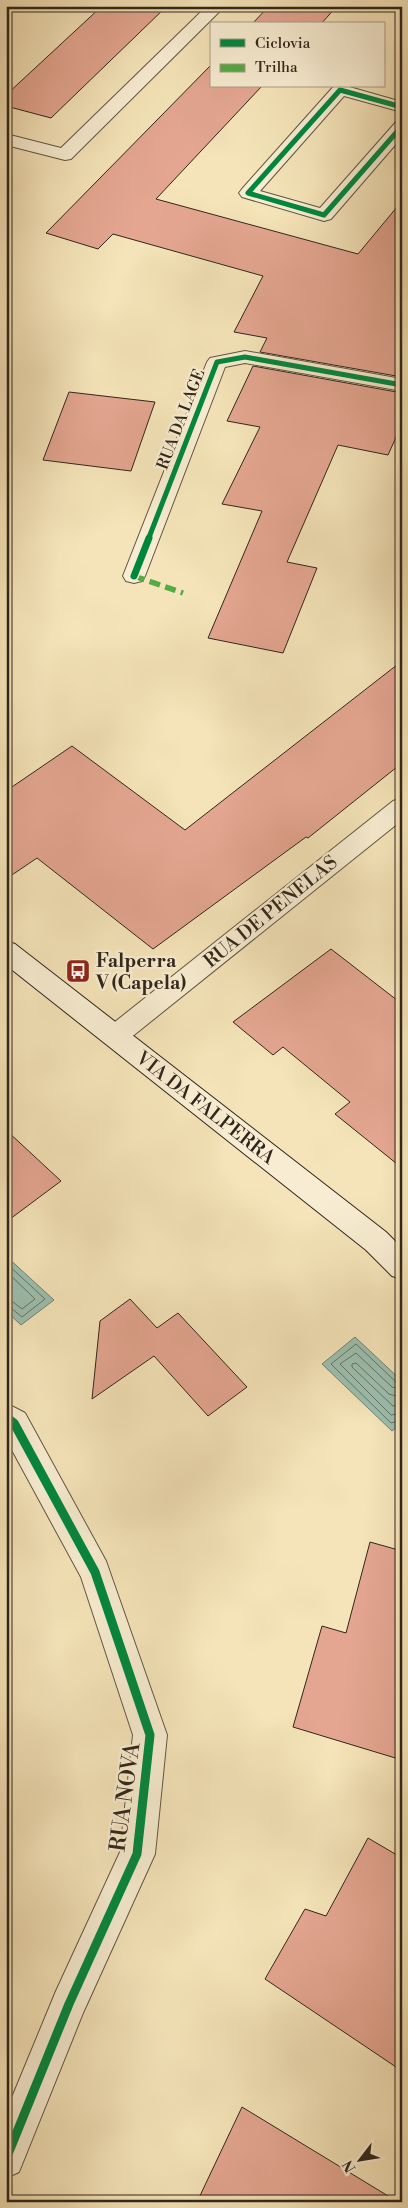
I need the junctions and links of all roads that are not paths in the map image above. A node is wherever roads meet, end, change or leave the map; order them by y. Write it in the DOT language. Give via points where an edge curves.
graph roads {
  1 [pos="217,6"];
  2 [pos="402,106"];
  3 [pos="402,126"];
  4 [pos="6,139"];
  5 [pos="402,385"];
  6 [pos="134,576"];
  7 [pos="402,807"];
  8 [pos="8,955"];
  9 [pos="115,1036"];
  10 [pos="402,1267"];
  11 [pos="6,1417"];
  12 [pos="6,2159"];
  1 -- 4 [label="street" via="65,155"];
  2 -- 3 [label="street" via="340,90 248,193 324,215"];
  5 -- 6 [label="street, RUA DA LAGE" via="245,358 217,362"];
  7 -- 9 [label="street, RUA DE PENELAS"];
  8 -- 9 [label="street, VIA DA FALPERRA"];
  9 -- 10 [label="street, VIA DA FALPERRA" via="376,1241"];
  11 -- 12 [label="street, RUA NOVA" via="14,1423 95,1572 150,1734 137,1854 69,2004"];
}
